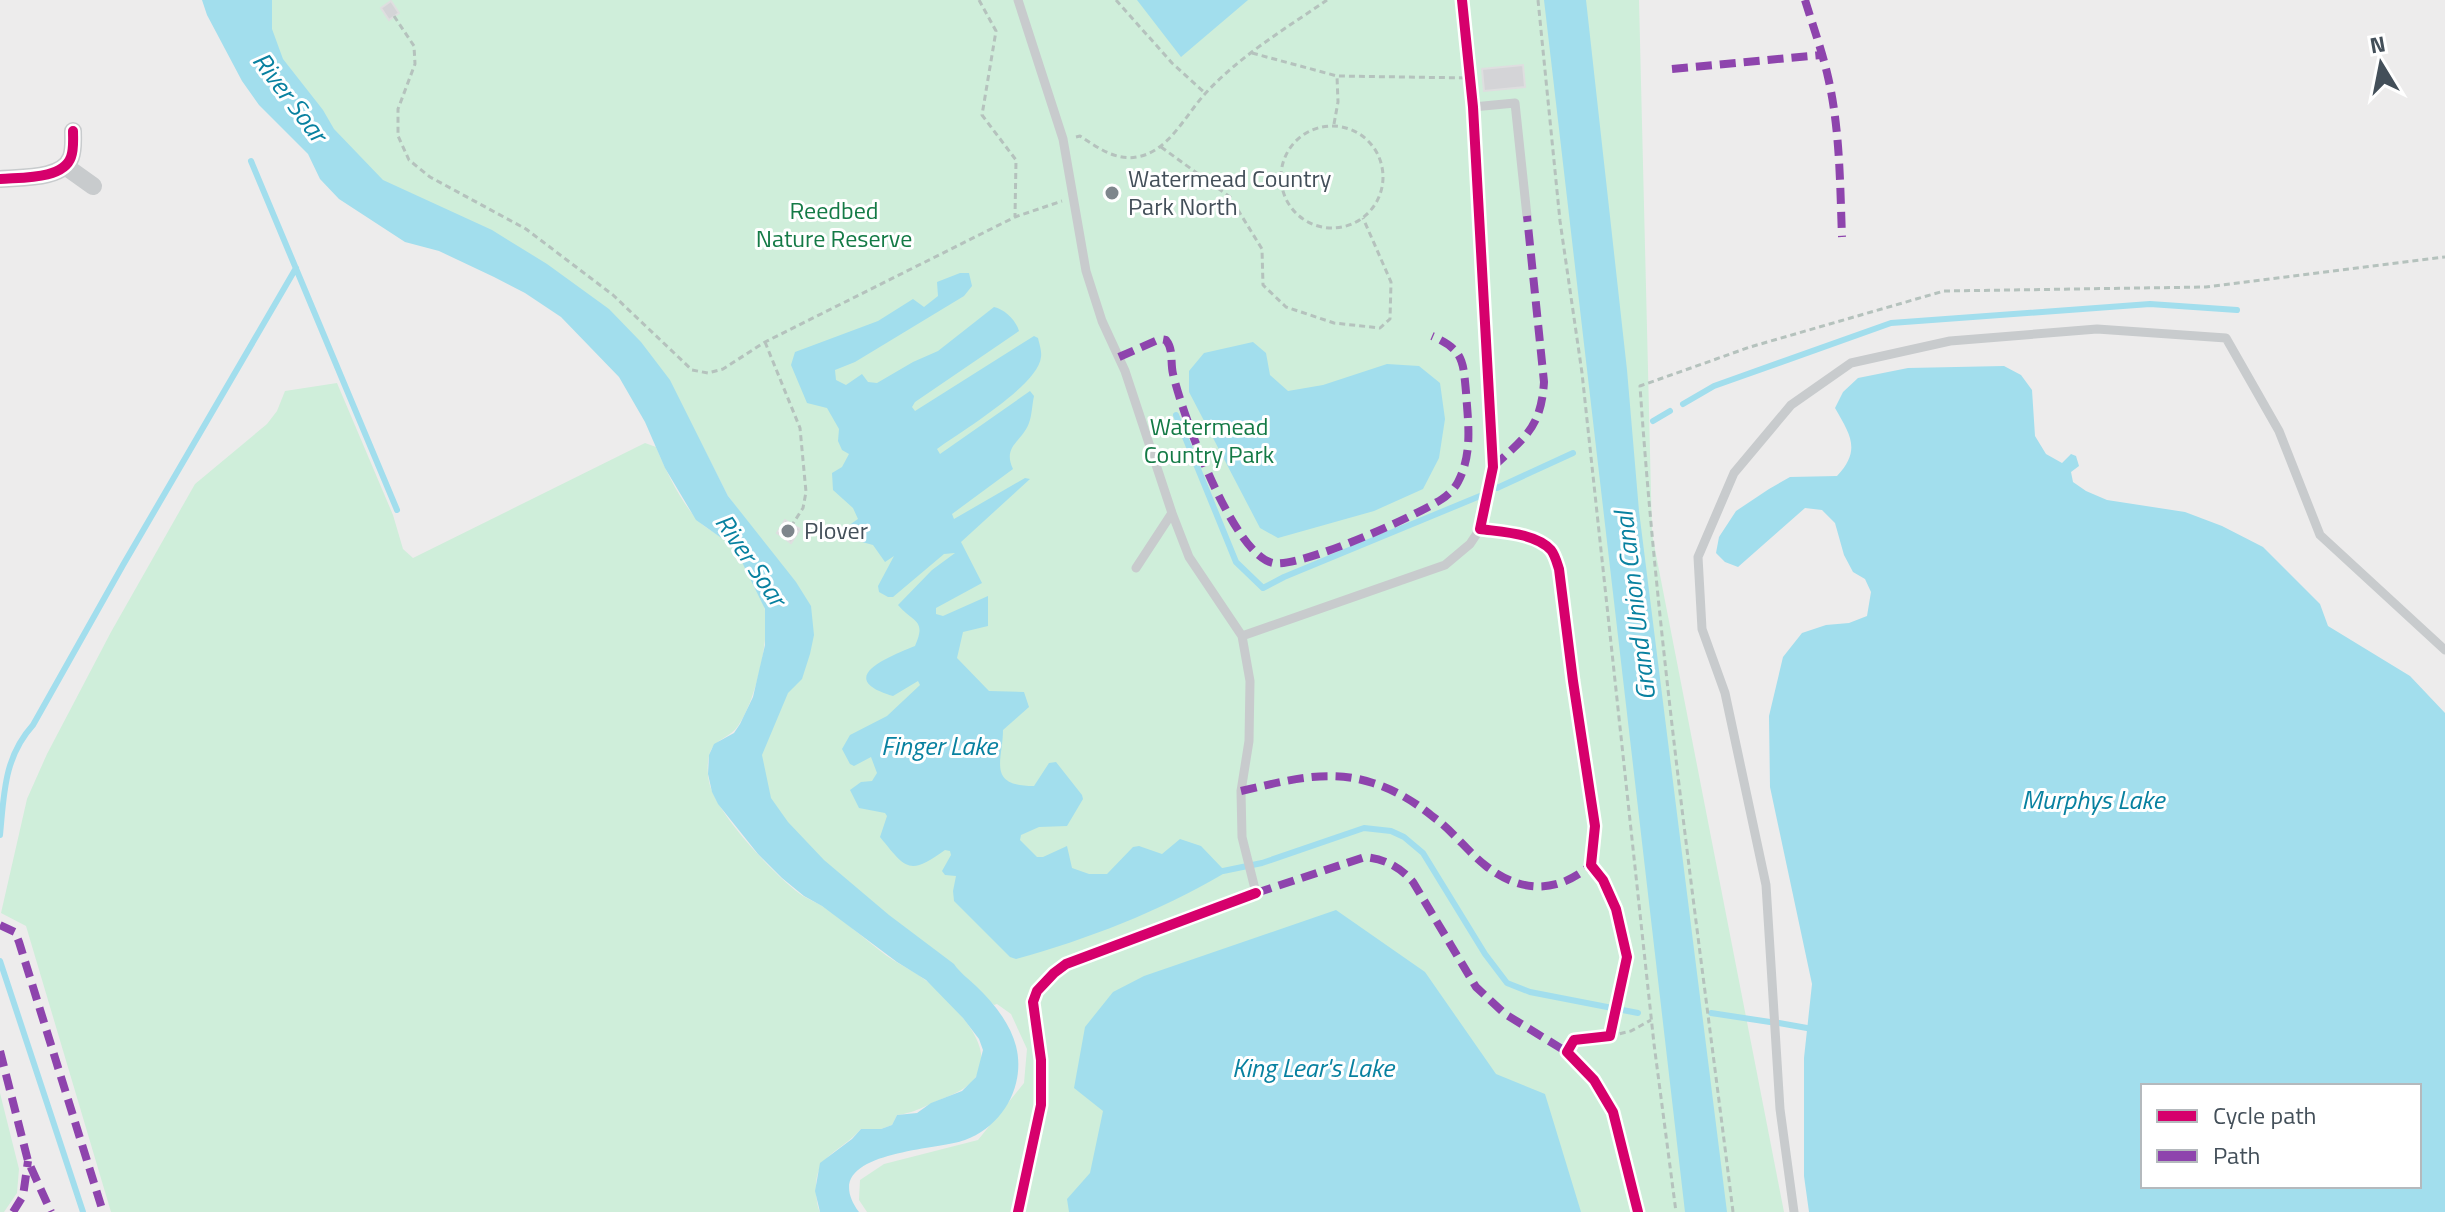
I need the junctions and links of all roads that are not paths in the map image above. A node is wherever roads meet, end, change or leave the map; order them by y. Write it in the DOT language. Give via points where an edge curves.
graph roads {
  1 [pos="1018,0"];
  2 [pos="73,131"];
  3 [pos="65,166"];
  4 [pos="0,179"];
  5 [pos="93,186"];
  6 [pos="1527,216"];
  7 [pos="1172,513"];
  8 [pos="1136,568"];
  9 [pos="1242,636"];
  10 [pos="2445,650"];
  11 [pos="1256,893"];
  12 [pos="1794,1212"];
  1 -- 7 [label="lane" via="1063,139 1086,271"];
  2 -- 3 [label="street" via="71,159"];
  3 -- 4 [label="street" via="48,174"];
  3 -- 5 [label="street"];
  6 -- 9 [label="lane" via="1515,103 1473,107 1493,467 1480,529 1470,544 1445,565"];
  7 -- 8 [label="lane"];
  7 -- 9 [label="lane" via="1189,557"];
  9 -- 11 [label="lane" via="1250,681 1242,837"];
  10 -- 12 [label="lane" via="2320,535 2279,431 2226,338 2097,329 1950,341 1851,363 1791,405 1734,473 1698,557 1702,629 1725,693 1766,885 1780,1109"];
}
